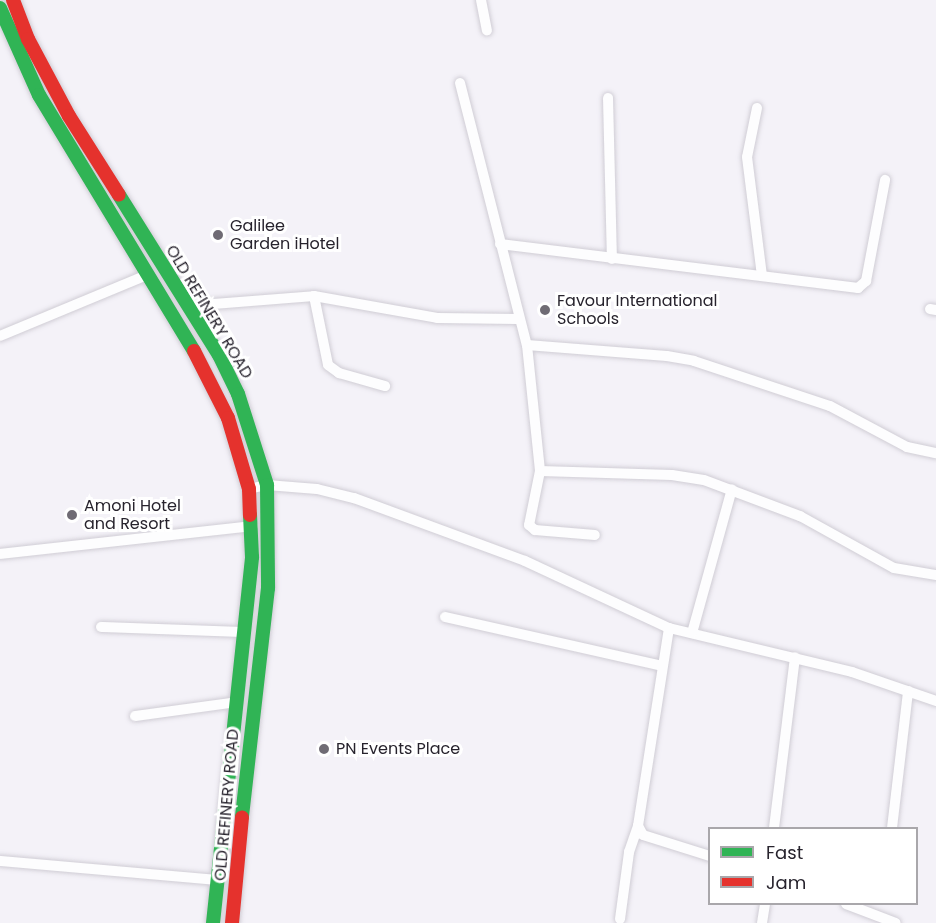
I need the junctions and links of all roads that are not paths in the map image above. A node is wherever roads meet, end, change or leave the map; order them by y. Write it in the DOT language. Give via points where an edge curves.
graph roads {
  1 [pos="14,0"];
  2 [pos="481,0"];
  3 [pos="0,8"];
  4 [pos="3,26"];
  5 [pos="487,30"];
  6 [pos="460,83"];
  7 [pos="608,98"];
  8 [pos="757,108"];
  9 [pos="885,180"];
  10 [pos="500,244"];
  11 [pos="612,259"];
  12 [pos="147,275"];
  13 [pos="762,275"];
  14 [pos="314,296"];
  15 [pos="188,306"];
  16 [pos="518,319"];
  17 [pos="0,336"];
  18 [pos="527,345"];
  19 [pos="385,386"];
  20 [pos="936,453"];
  21 [pos="540,471"];
  22 [pos="267,485"];
  23 [pos="249,489"];
  24 [pos="732,489"];
  25 [pos="252,526"];
  26 [pos="595,535"];
  27 [pos="0,554"];
  28 [pos="936,575"];
  29 [pos="445,617"];
  30 [pos="100,627"];
  31 [pos="669,628"];
  32 [pos="244,632"];
  33 [pos="692,633"];
  34 [pos="795,657"];
  35 [pos="662,666"];
  36 [pos="908,691"];
  37 [pos="936,701"];
  38 [pos="237,702"];
  39 [pos="135,716"];
  40 [pos="638,826"];
  41 [pos="774,827"];
  42 [pos="892,827"];
  43 [pos="708,855"];
  44 [pos="0,861"];
  45 [pos="218,880"];
  46 [pos="765,905"];
  47 [pos="850,905"];
  48 [pos="883,905"];
  49 [pos="620,919"];
  50 [pos="881,920"];
  51 [pos="213,923"];
  52 [pos="232,923"];
  53 [pos="762,923"];
  54 [pos="896,923"];
  1 -- 15 [label="main road, OLD REFINERY ROAD" via="28,39 69,116"];
  2 -- 5 [label="street"];
  3 -- 4 [label="main road, OLD REFINERY ROAD"];
  4 -- 12 [label="main road, OLD REFINERY ROAD" via="45,105"];
  6 -- 10 [label="street"];
  7 -- 11 [label="street"];
  8 -- 13 [label="street" via="747,157"];
  9 -- 13 [label="street" via="864,287"];
  10 -- 11 [label="street"];
  10 -- 16 [label="street"];
  11 -- 13 [label="street"];
  12 -- 17 [label="street"];
  12 -- 23 [label="main road, OLD REFINERY ROAD" via="212,381 228,418"];
  14 -- 15 [label="street"];
  14 -- 16 [label="street" via="437,318"];
  14 -- 19 [label="street" via="328,365 339,373"];
  15 -- 22 [label="main road, OLD REFINERY ROAD" via="238,394"];
  16 -- 18 [label="street"];
  18 -- 20 [label="street" via="694,361 830,406 907,447"];
  18 -- 21 [label="street"];
  21 -- 24 [label="street" via="672,475"];
  21 -- 26 [label="street" via="531,528"];
  22 -- 23 [label="street"];
  22 -- 31 [label="street" via="316,489 436,525"];
  22 -- 52 [label="main road, OLD REFINERY ROAD" via="268,588 251,717"];
  23 -- 25 [label="main road, OLD REFINERY ROAD"];
  24 -- 28 [label="street" via="830,530 894,568"];
  24 -- 33 [label="street"];
  25 -- 27 [label="street"];
  25 -- 32 [label="main road, OLD REFINERY ROAD"];
  29 -- 35 [label="street"];
  30 -- 32 [label="street"];
  31 -- 33 [label="street"];
  31 -- 35 [label="street"];
  32 -- 38 [label="main road, OLD REFINERY ROAD"];
  33 -- 34 [label="street"];
  34 -- 36 [label="street"];
  34 -- 41 [label="street"];
  35 -- 40 [label="street"];
  36 -- 37 [label="street"];
  36 -- 42 [label="street"];
  38 -- 39 [label="street"];
  38 -- 45 [label="main road, OLD REFINERY ROAD"];
  40 -- 43 [label="street" via="643,835"];
  40 -- 49 [label="street" via="629,852"];
  44 -- 45 [label="street"];
  45 -- 51 [label="main road, OLD REFINERY ROAD"];
  46 -- 53 [label="street"];
  47 -- 50 [label="street"];
  48 -- 50 [label="street"];
  50 -- 54 [label="street"];
}
